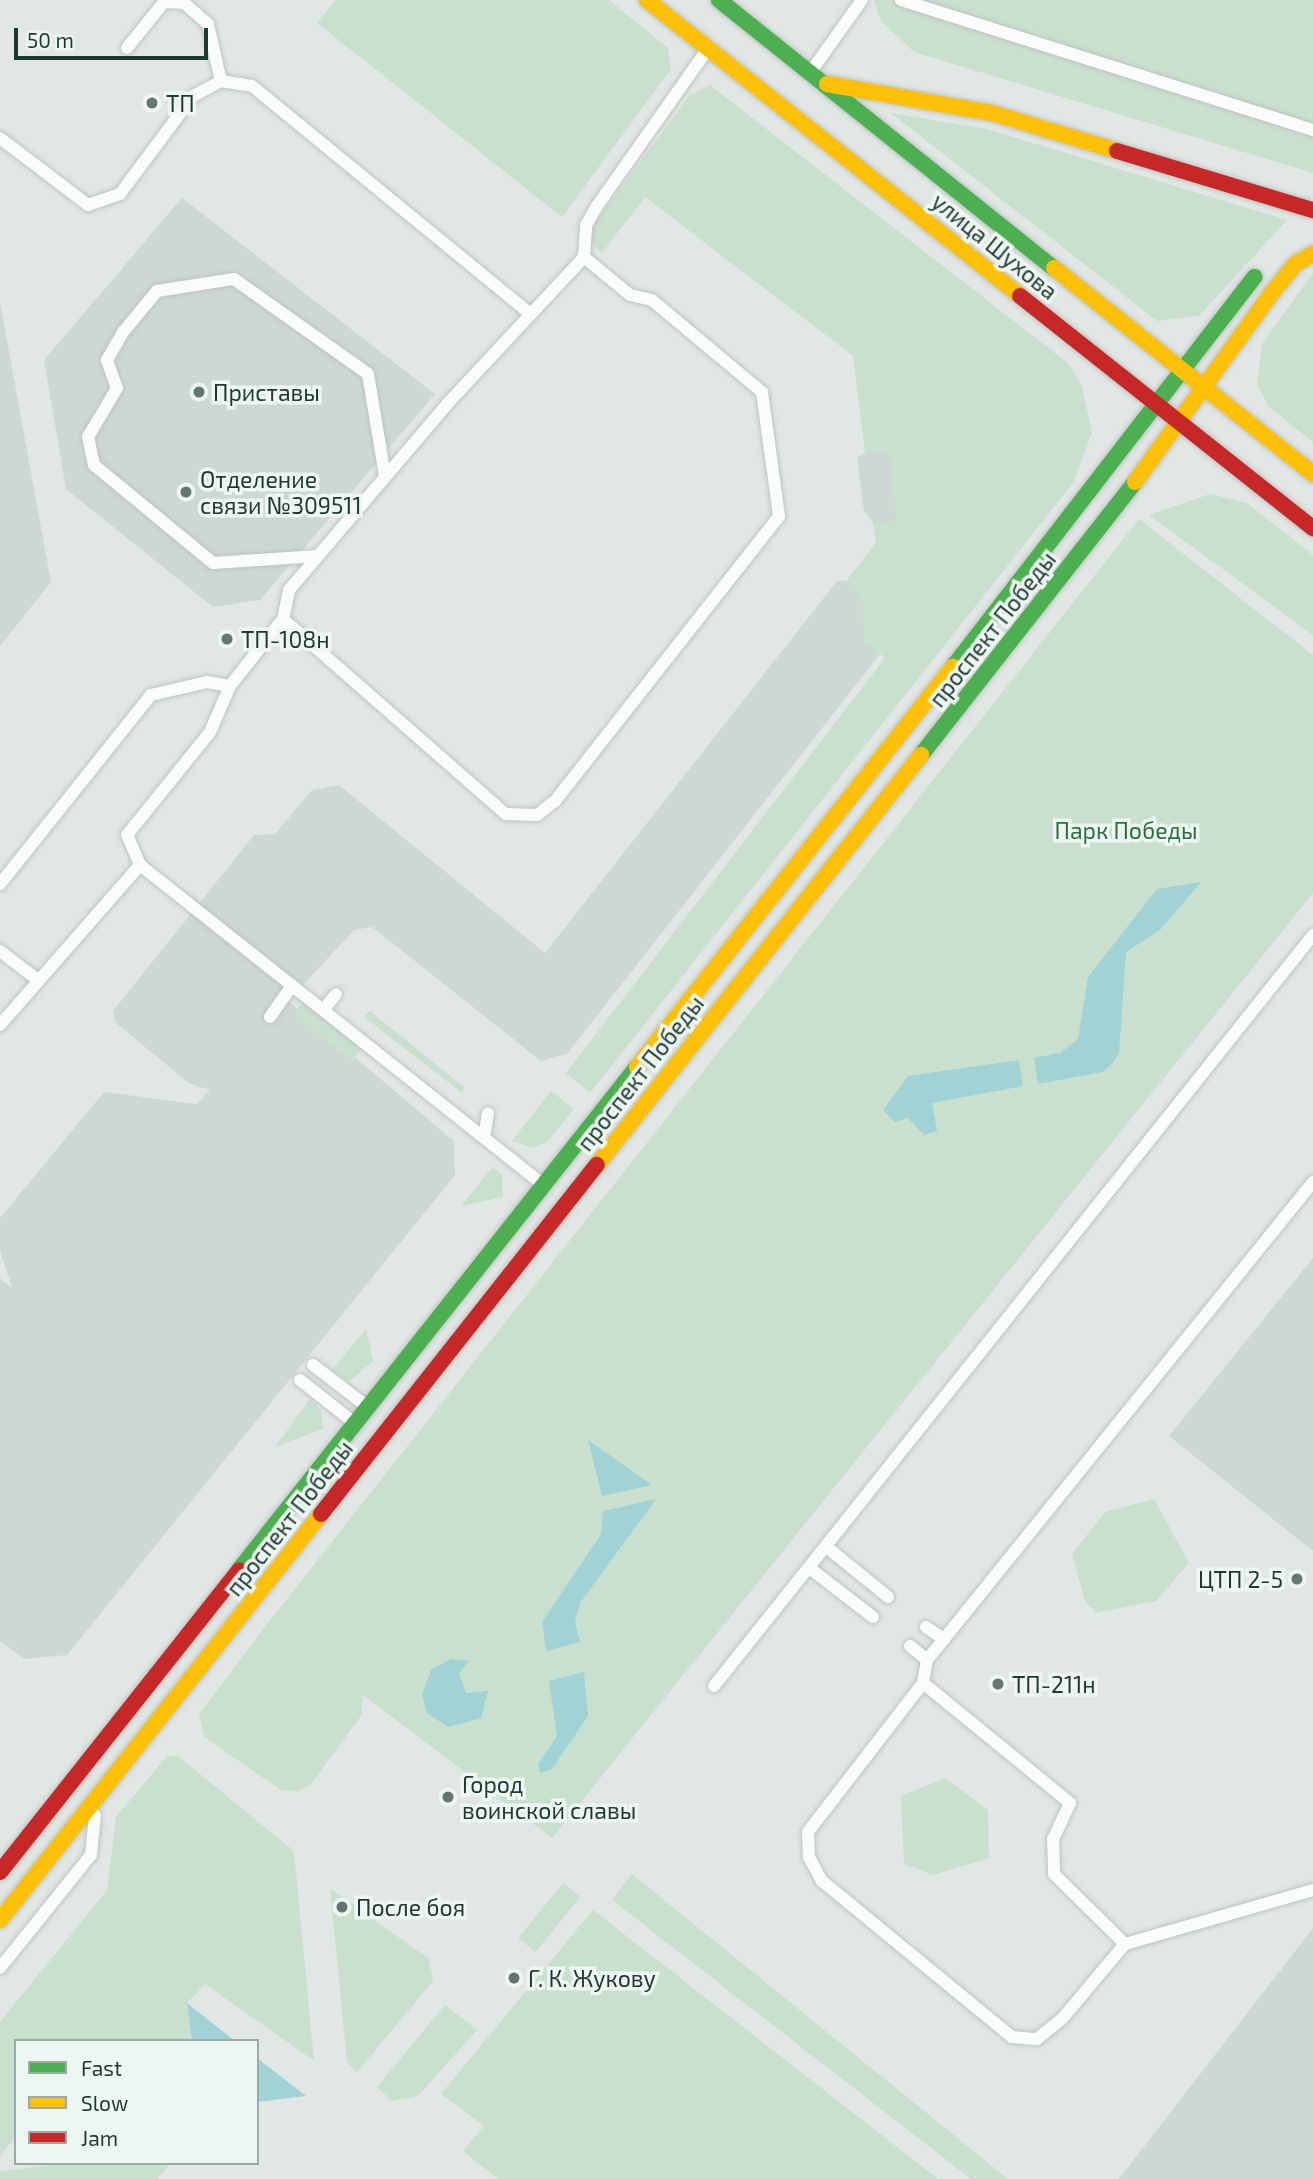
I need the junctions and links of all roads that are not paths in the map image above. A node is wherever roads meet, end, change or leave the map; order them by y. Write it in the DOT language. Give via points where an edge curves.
graph roads {
  1 [pos="647,0"];
  2 [pos="719,0"];
  3 [pos="862,0"];
  4 [pos="901,0"];
  5 [pos="737,15"];
  6 [pos="127,48"];
  7 [pos="708,48"];
  8 [pos="815,78"];
  9 [pos="221,81"];
  10 [pos="782,104"];
  11 [pos="1313,130"];
  12 [pos="0,138"];
  13 [pos="1313,210"];
  14 [pos="1313,254"];
  15 [pos="584,257"];
  16 [pos="1265,262"];
  17 [pos="531,314"];
  18 [pos="1182,370"];
  19 [pos="1204,387"];
  20 [pos="1155,404"];
  21 [pos="1179,422"];
  22 [pos="1313,474"];
  23 [pos="385,476"];
  24 [pos="1313,528"];
  25 [pos="318,556"];
  26 [pos="283,619"];
  27 [pos="230,686"];
  28 [pos="140,865"];
  29 [pos="0,884"];
  30 [pos="1313,935"];
  31 [pos="0,951"];
  32 [pos="35,978"];
  33 [pos="292,986"];
  34 [pos="336,994"];
  35 [pos="324,1009"];
  36 [pos="270,1017"];
  37 [pos="0,1025"];
  38 [pos="488,1114"];
  39 [pos="484,1138"];
  40 [pos="1313,1182"];
  41 [pos="544,1185"];
  42 [pos="313,1365"];
  43 [pos="300,1380"];
  44 [pos="368,1407"];
  45 [pos="356,1424"];
  46 [pos="829,1549"];
  47 [pos="812,1570"];
  48 [pos="888,1597"];
  49 [pos="873,1616"];
  50 [pos="926,1627"];
  51 [pos="944,1639"];
  52 [pos="910,1646"];
  53 [pos="928,1660"];
  54 [pos="923,1683"];
  55 [pos="714,1686"];
  56 [pos="98,1797"];
  57 [pos="0,1872"];
  58 [pos="1313,1890"];
  59 [pos="0,1920"];
  60 [pos="1125,1944"];
  61 [pos="0,1968"];
  1 -- 7 [label="main road, улица Шухова"];
  2 -- 5 [label="main road, улица Шухова"];
  3 -- 8 [label="lane"];
  4 -- 11 [label="lane"];
  5 -- 7 [label="main road"];
  5 -- 8 [label="main road, улица Шухова"];
  6 -- 9 [label="lane" via="164,2 184,3 208,23"];
  7 -- 10 [label="main road, улица Шухова"];
  7 -- 15 [label="lane" via="597,206 586,225"];
  8 -- 10 [label="main road"];
  8 -- 13 [label="main road" via="992,113"];
  8 -- 18 [label="main road, улица Шухова"];
  9 -- 12 [label="lane" via="193,96 120,194 88,205"];
  9 -- 17 [label="lane" via="252,86"];
  10 -- 20 [label="main road, улица Шухова"];
  14 -- 19 [label="main road, проспект Победы" via="1295,264"];
  15 -- 17 [label="lane"];
  15 -- 26 [label="lane" via="630,295 652,300 762,393 779,516 555,801 537,815 506,814"];
  16 -- 18 [label="main road, проспект Победы"];
  17 -- 23 [label="lane"];
  18 -- 19 [label="main road, улица Шухова"];
  18 -- 20 [label="main road, проспект Победы"];
  19 -- 21 [label="main road, проспект Победы"];
  19 -- 22 [label="main road, улица Шухова"];
  20 -- 21 [label="main road, улица Шухова"];
  20 -- 41 [label="main road, проспект Победы"];
  21 -- 24 [label="main road, улица Шухова"];
  21 -- 56 [label="main road, проспект Победы"];
  23 -- 25 [label="lane"];
  23 -- 25 [label="lane" via="368,374 234,279 157,291 107,360 117,388 88,437 94,465 213,563"];
  25 -- 26 [label="lane" via="289,590"];
  26 -- 27 [label="lane"];
  27 -- 28 [label="lane" via="210,732 127,835"];
  27 -- 29 [label="lane" via="207,682 151,695"];
  28 -- 32 [label="lane"];
  28 -- 33 [label="lane"];
  30 -- 46 [label="lane"];
  31 -- 32 [label="lane"];
  32 -- 37 [label="lane"];
  33 -- 35 [label="lane"];
  33 -- 36 [label="lane"];
  34 -- 35 [label="lane"];
  35 -- 39 [label="lane"];
  38 -- 39 [label="lane"];
  39 -- 41 [label="lane"];
  40 -- 51 [label="lane"];
  41 -- 44 [label="main road, проспект Победы"];
  42 -- 44 [label="lane"];
  43 -- 45 [label="lane"];
  44 -- 45 [label="main road, проспект Победы"];
  45 -- 57 [label="main road, проспект Победы"];
  46 -- 47 [label="lane"];
  46 -- 48 [label="lane"];
  47 -- 49 [label="lane"];
  47 -- 55 [label="lane"];
  50 -- 51 [label="lane"];
  51 -- 53 [label="lane"];
  52 -- 53 [label="lane"];
  53 -- 54 [label="lane"];
  54 -- 60 [label="lane" via="1070,1803 1053,1839 1054,1874"];
  54 -- 60 [label="lane" via="808,1832 809,1857 822,1881 1012,2037 1037,2039 1062,2019"];
  56 -- 59 [label="main road, проспект Победы"];
  56 -- 61 [label="lane" via="90,1855"];
  58 -- 60 [label="lane"];
}
